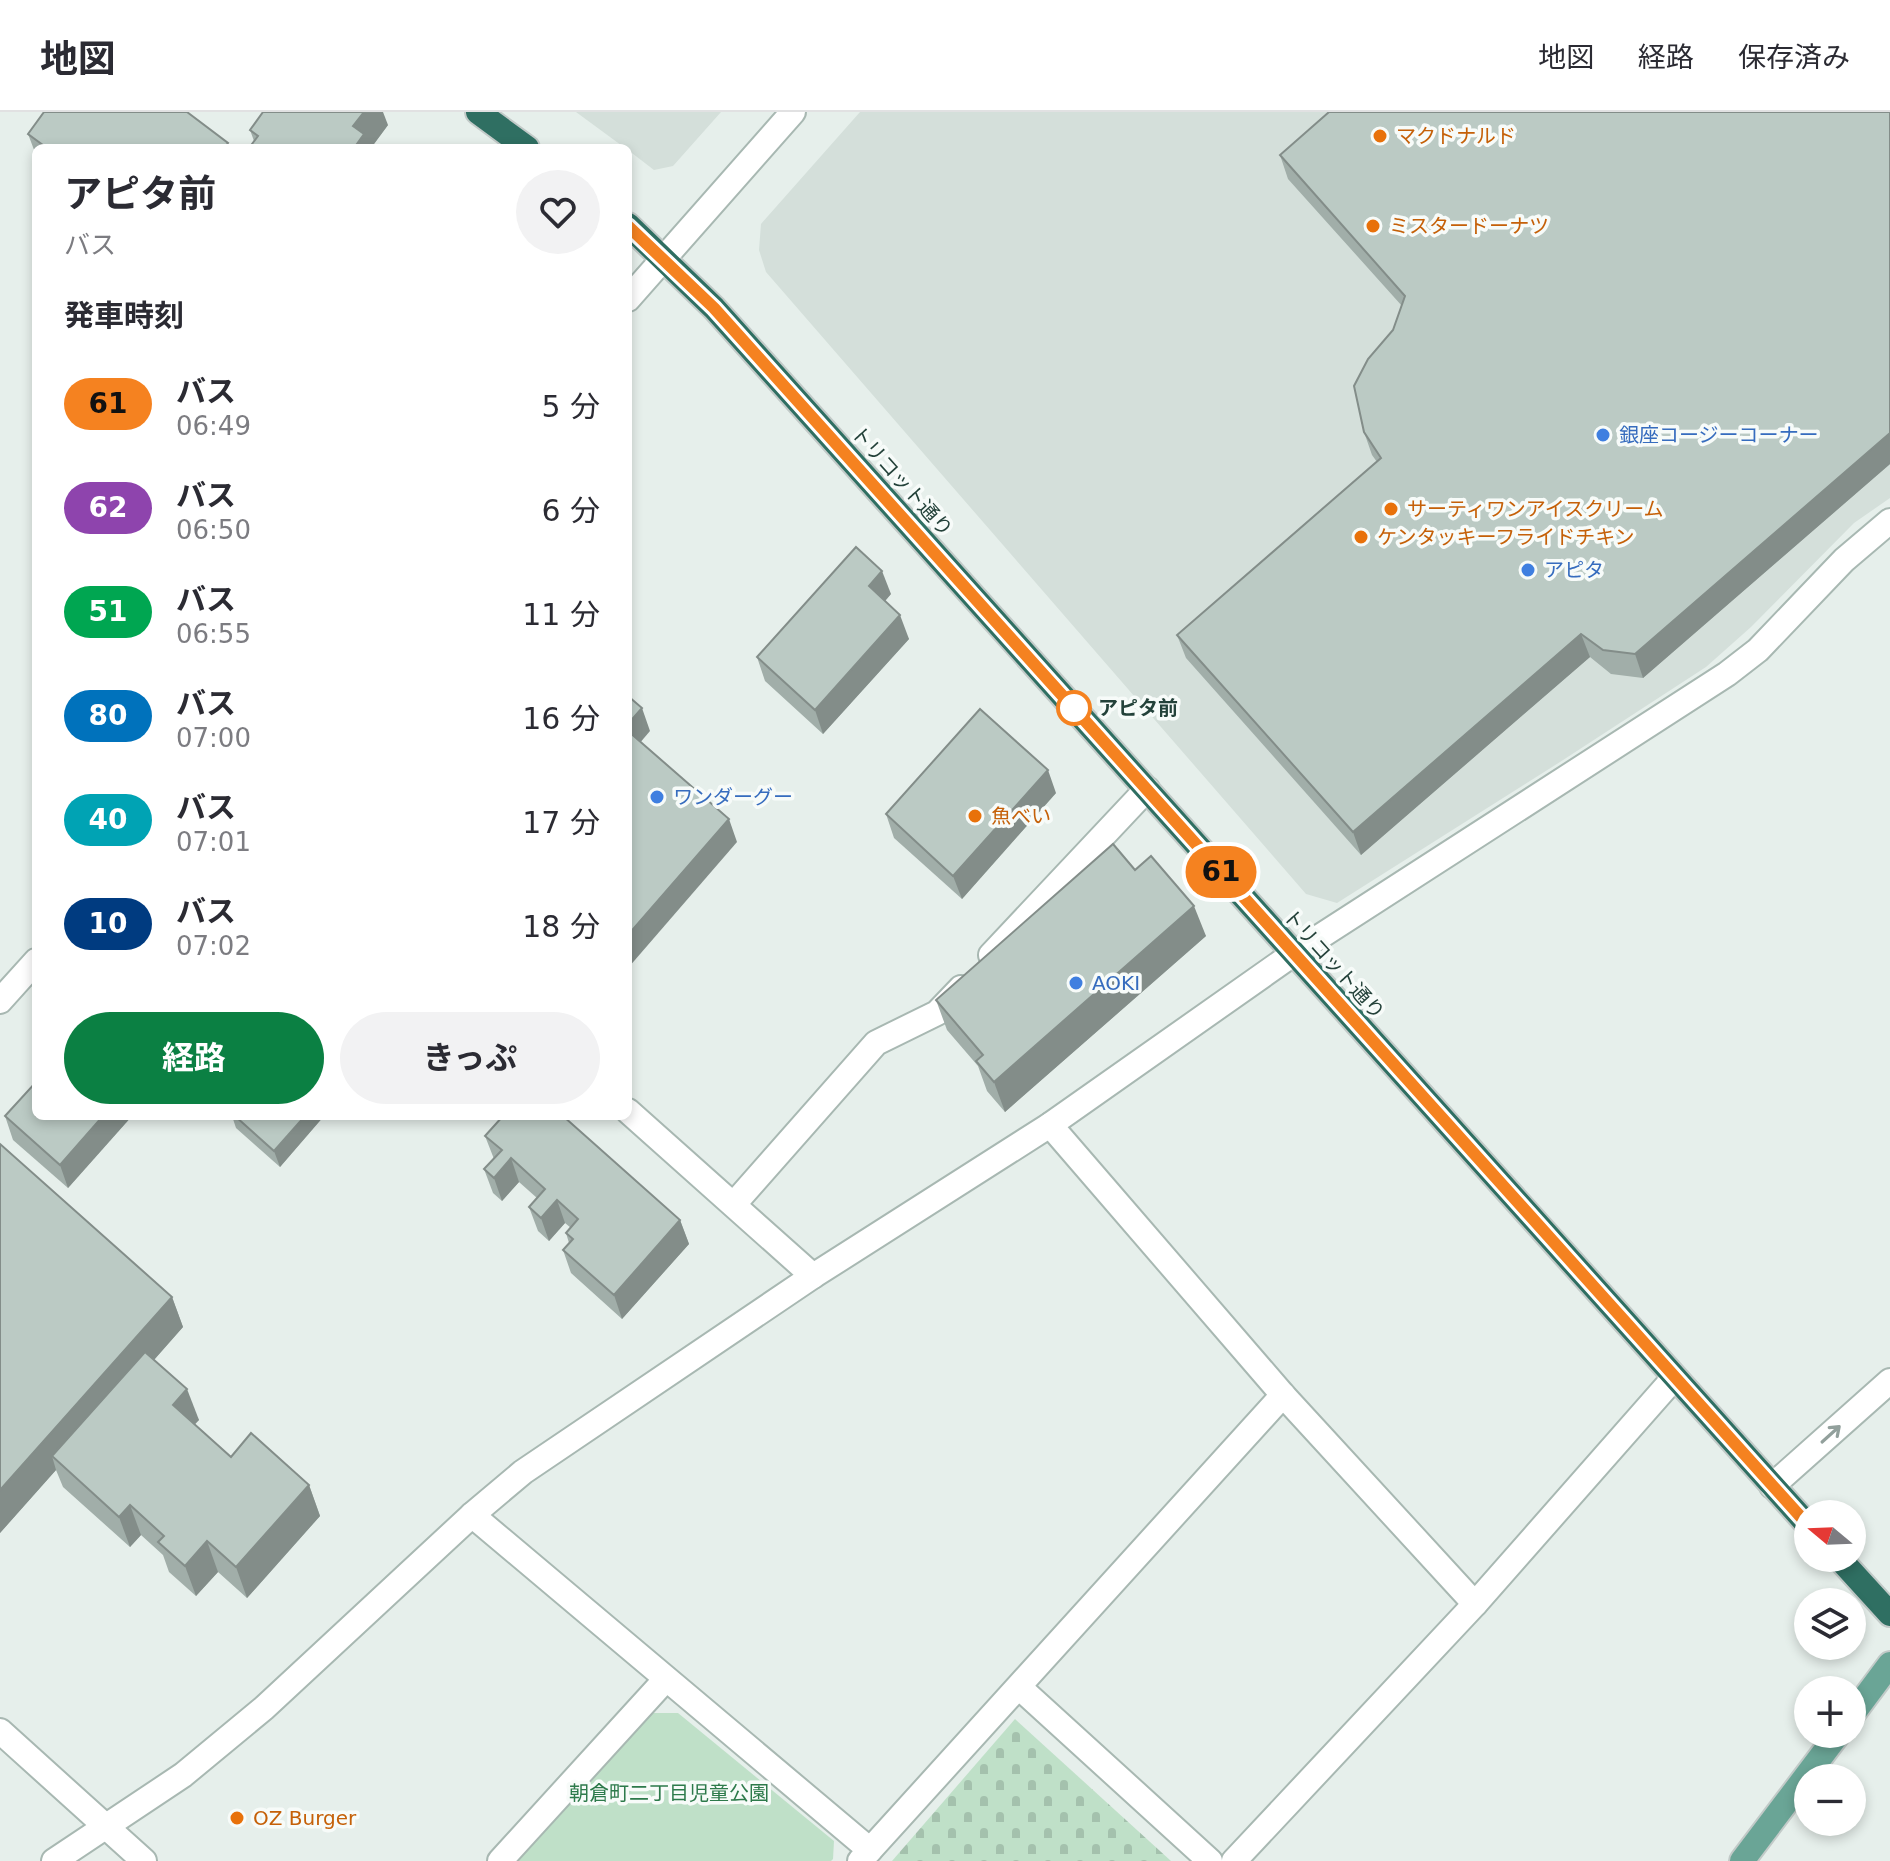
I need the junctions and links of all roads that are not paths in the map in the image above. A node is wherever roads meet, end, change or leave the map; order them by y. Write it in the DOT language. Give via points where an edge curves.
graph roads {
  1 [pos="478,112"];
  2 [pos="793,112"];
  3 [pos="522,144"];
  4 [pos="632,229"];
  5 [pos="664,259"];
  6 [pos="632,295"];
  7 [pos="1890,521"];
  8 [pos="1147,789"];
  9 [pos="1293,954"];
  10 [pos="32,965"];
  11 [pos="0,1001"];
  12 [pos="632,1115"];
  13 [pos="1050,1125"];
  14 [pos="734,1204"];
  15 [pos="813,1276"];
  16 [pos="1674,1378"];
  17 [pos="1890,1381"];
  18 [pos="1283,1395"];
  19 [pos="1772,1486"];
  20 [pos="1794,1510"];
  21 [pos="472,1515"];
  22 [pos="1852,1572"];
  23 [pos="1475,1604"];
  24 [pos="1890,1614"];
  25 [pos="1890,1664"];
  26 [pos="666,1679"];
  27 [pos="1019,1687"];
  28 [pos="1866,1696"];
  29 [pos="0,1731"];
  30 [pos="1827,1748"];
  31 [pos="105,1827"];
  32 [pos="865,1856"];
  33 [pos="54,1861"];
  34 [pos="144,1861"];
  35 [pos="500,1861"];
  36 [pos="1210,1861"];
  37 [pos="1234,1861"];
  38 [pos="1742,1861"];
  1 -- 3 [label="highway"];
  2 -- 5 [label="street"];
  4 -- 5 [label="highway, トリコット通り"];
  5 -- 6 [label="street"];
  5 -- 8 [label="highway, トリコット通り"];
  7 -- 9 [label="street" via="1727,674"];
  8 -- 9 [label="highway, トリコット通り"];
  8 -- 14 [label="street" via="937,1013 876,1043"];
  9 -- 13 [label="street"];
  9 -- 16 [label="highway, トリコット通り"];
  10 -- 11 [label="street"];
  12 -- 14 [label="street"];
  13 -- 15 [label="street"];
  13 -- 18 [label="street"];
  14 -- 15 [label="street"];
  15 -- 21 [label="street" via="523,1472"];
  16 -- 19 [label="highway, トリコット通り"];
  16 -- 23 [label="street"];
  19 -- 17 [label="street, one-way"];
  18 -- 23 [label="street"];
  18 -- 27 [label="street"];
  19 -- 20 [label="highway, トリコット通り"];
  21 -- 26 [label="street"];
  21 -- 31 [label="street" via="264,1708 183,1775"];
  22 -- 24 [label="highway"];
  23 -- 37 [label="street"];
  25 -- 28 [label="main road"];
  26 -- 32 [label="street"];
  26 -- 35 [label="street"];
  27 -- 32 [label="street"];
  27 -- 36 [label="street"];
  29 -- 31 [label="street"];
  30 -- 38 [label="main road"];
  31 -- 33 [label="street"];
  31 -- 34 [label="street"];
}
